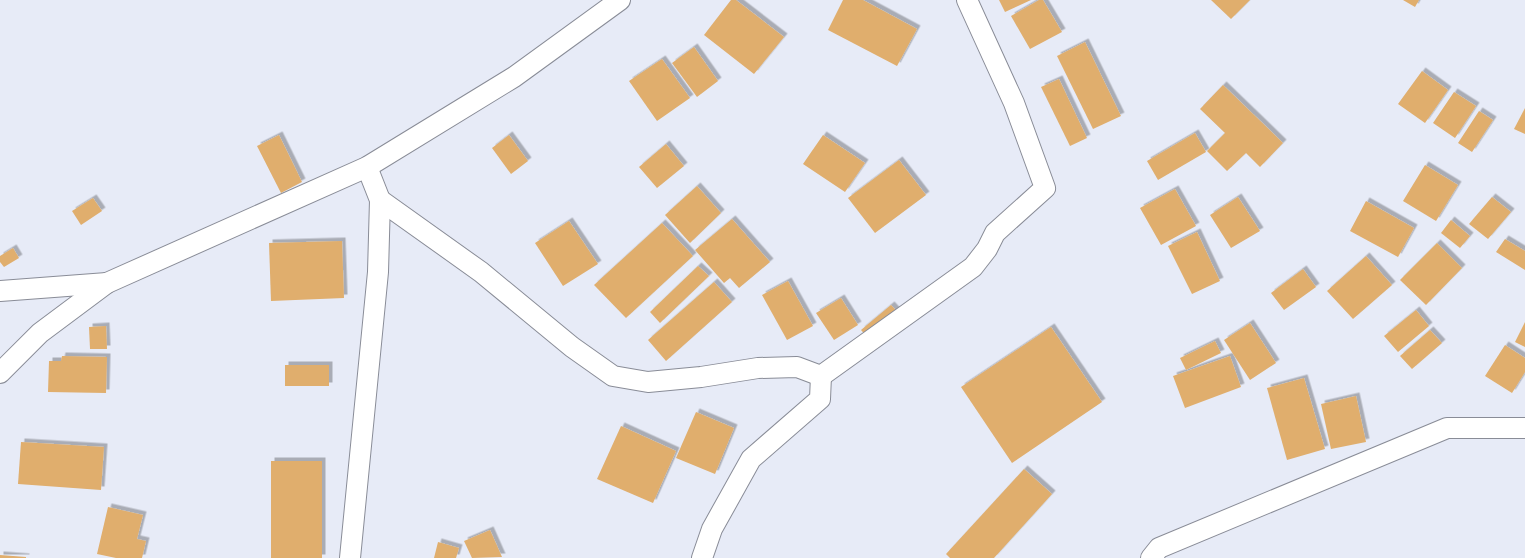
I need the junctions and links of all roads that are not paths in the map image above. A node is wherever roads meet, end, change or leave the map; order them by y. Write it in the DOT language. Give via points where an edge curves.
graph roads {
  1 [pos="620,0"];
  2 [pos="968,0"];
  3 [pos="367,167"];
  4 [pos="380,200"];
  5 [pos="107,283"];
  6 [pos="0,291"];
  7 [pos="0,373"];
  8 [pos="821,376"];
  9 [pos="1525,428"];
  10 [pos="350,558"];
  11 [pos="702,558"];
  12 [pos="1151,558"];
  1 -- 3 [label="street" via="514,77"];
  2 -- 8 [label="street" via="1014,102 1045,188 995,233 973,267"];
  3 -- 4 [label="street"];
  3 -- 5 [label="street"];
  4 -- 8 [label="street" via="481,272 572,347 613,376 648,382 758,368 797,367"];
  4 -- 10 [label="street" via="378,272"];
  5 -- 6 [label="street"];
  5 -- 7 [label="street" via="40,333"];
  8 -- 11 [label="street" via="820,399 751,459 712,529"];
  9 -- 12 [label="street" via="1447,428 1159,548"];
}
